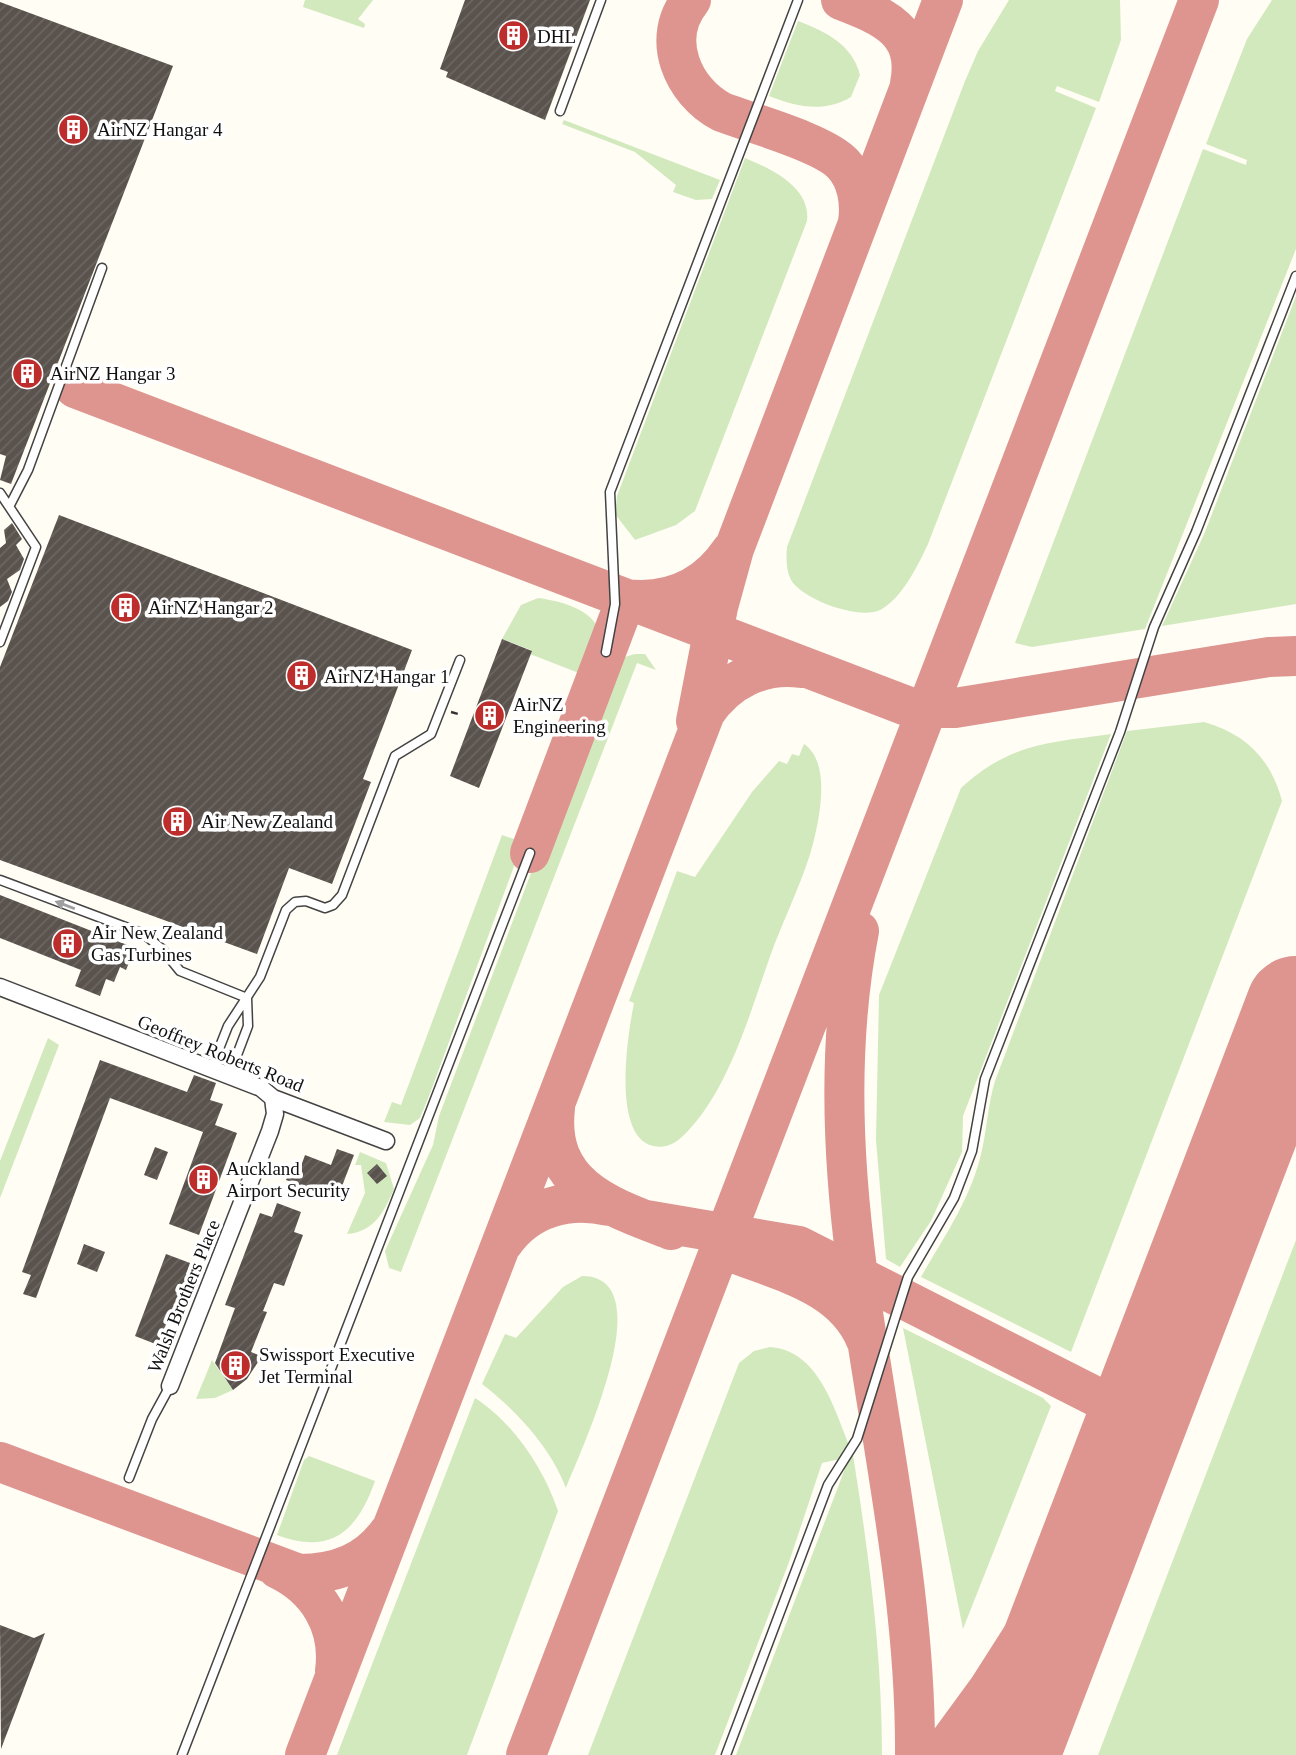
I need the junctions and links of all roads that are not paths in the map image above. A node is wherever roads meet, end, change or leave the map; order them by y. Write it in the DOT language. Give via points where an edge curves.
graph roads {
  1 [pos="601,0"];
  2 [pos="798,0"];
  3 [pos="560,111"];
  4 [pos="102,268"];
  5 [pos="1296,276"];
  6 [pos="0,493"];
  7 [pos="10,505"];
  8 [pos="0,642"];
  9 [pos="606,652"];
  10 [pos="460,660"];
  11 [pos="530,853"];
  12 [pos="0,880"];
  13 [pos="0,987"];
  14 [pos="247,998"];
  15 [pos="211,1069"];
  16 [pos="229,1076"];
  17 [pos="273,1098"];
  18 [pos="386,1141"];
  19 [pos="170,1386"];
  20 [pos="129,1478"];
  21 [pos="182,1755"];
  22 [pos="726,1755"];
  1 -- 3 [label="lane"];
  2 -- 9 [label="lane" via="610,492 615,604"];
  4 -- 7 [label="lane" via="28,470"];
  5 -- 22 [label="lane" via="1196,532 1157,617 1120,733 985,1079 972,1152 954,1198 908,1276 857,1439 828,1485"];
  6 -- 7 [label="lane"];
  7 -- 8 [label="lane" via="36,547"];
  10 -- 14 [label="lane" via="431,734 396,757 342,895 325,908 306,901 290,905"];
  11 -- 21 [label="lane"];
  14 -- 12 [label="lane, one-way" via="180,971 144,934"];
  13 -- 15 [label="street, Geoffrey Roberts Road"];
  14 -- 15 [label="lane" via="228,1026"];
  14 -- 16 [label="lane" via="248,1026"];
  15 -- 16 [label="street, Geoffrey Roberts Road"];
  16 -- 17 [label="street, Geoffrey Roberts Road" via="261,1088"];
  17 -- 18 [label="street, Geoffrey Roberts Road"];
  17 -- 19 [label="street, Walsh Brothers Place" via="270,1131"];
  19 -- 20 [label="lane, Walsh Brothers Place"];
}
